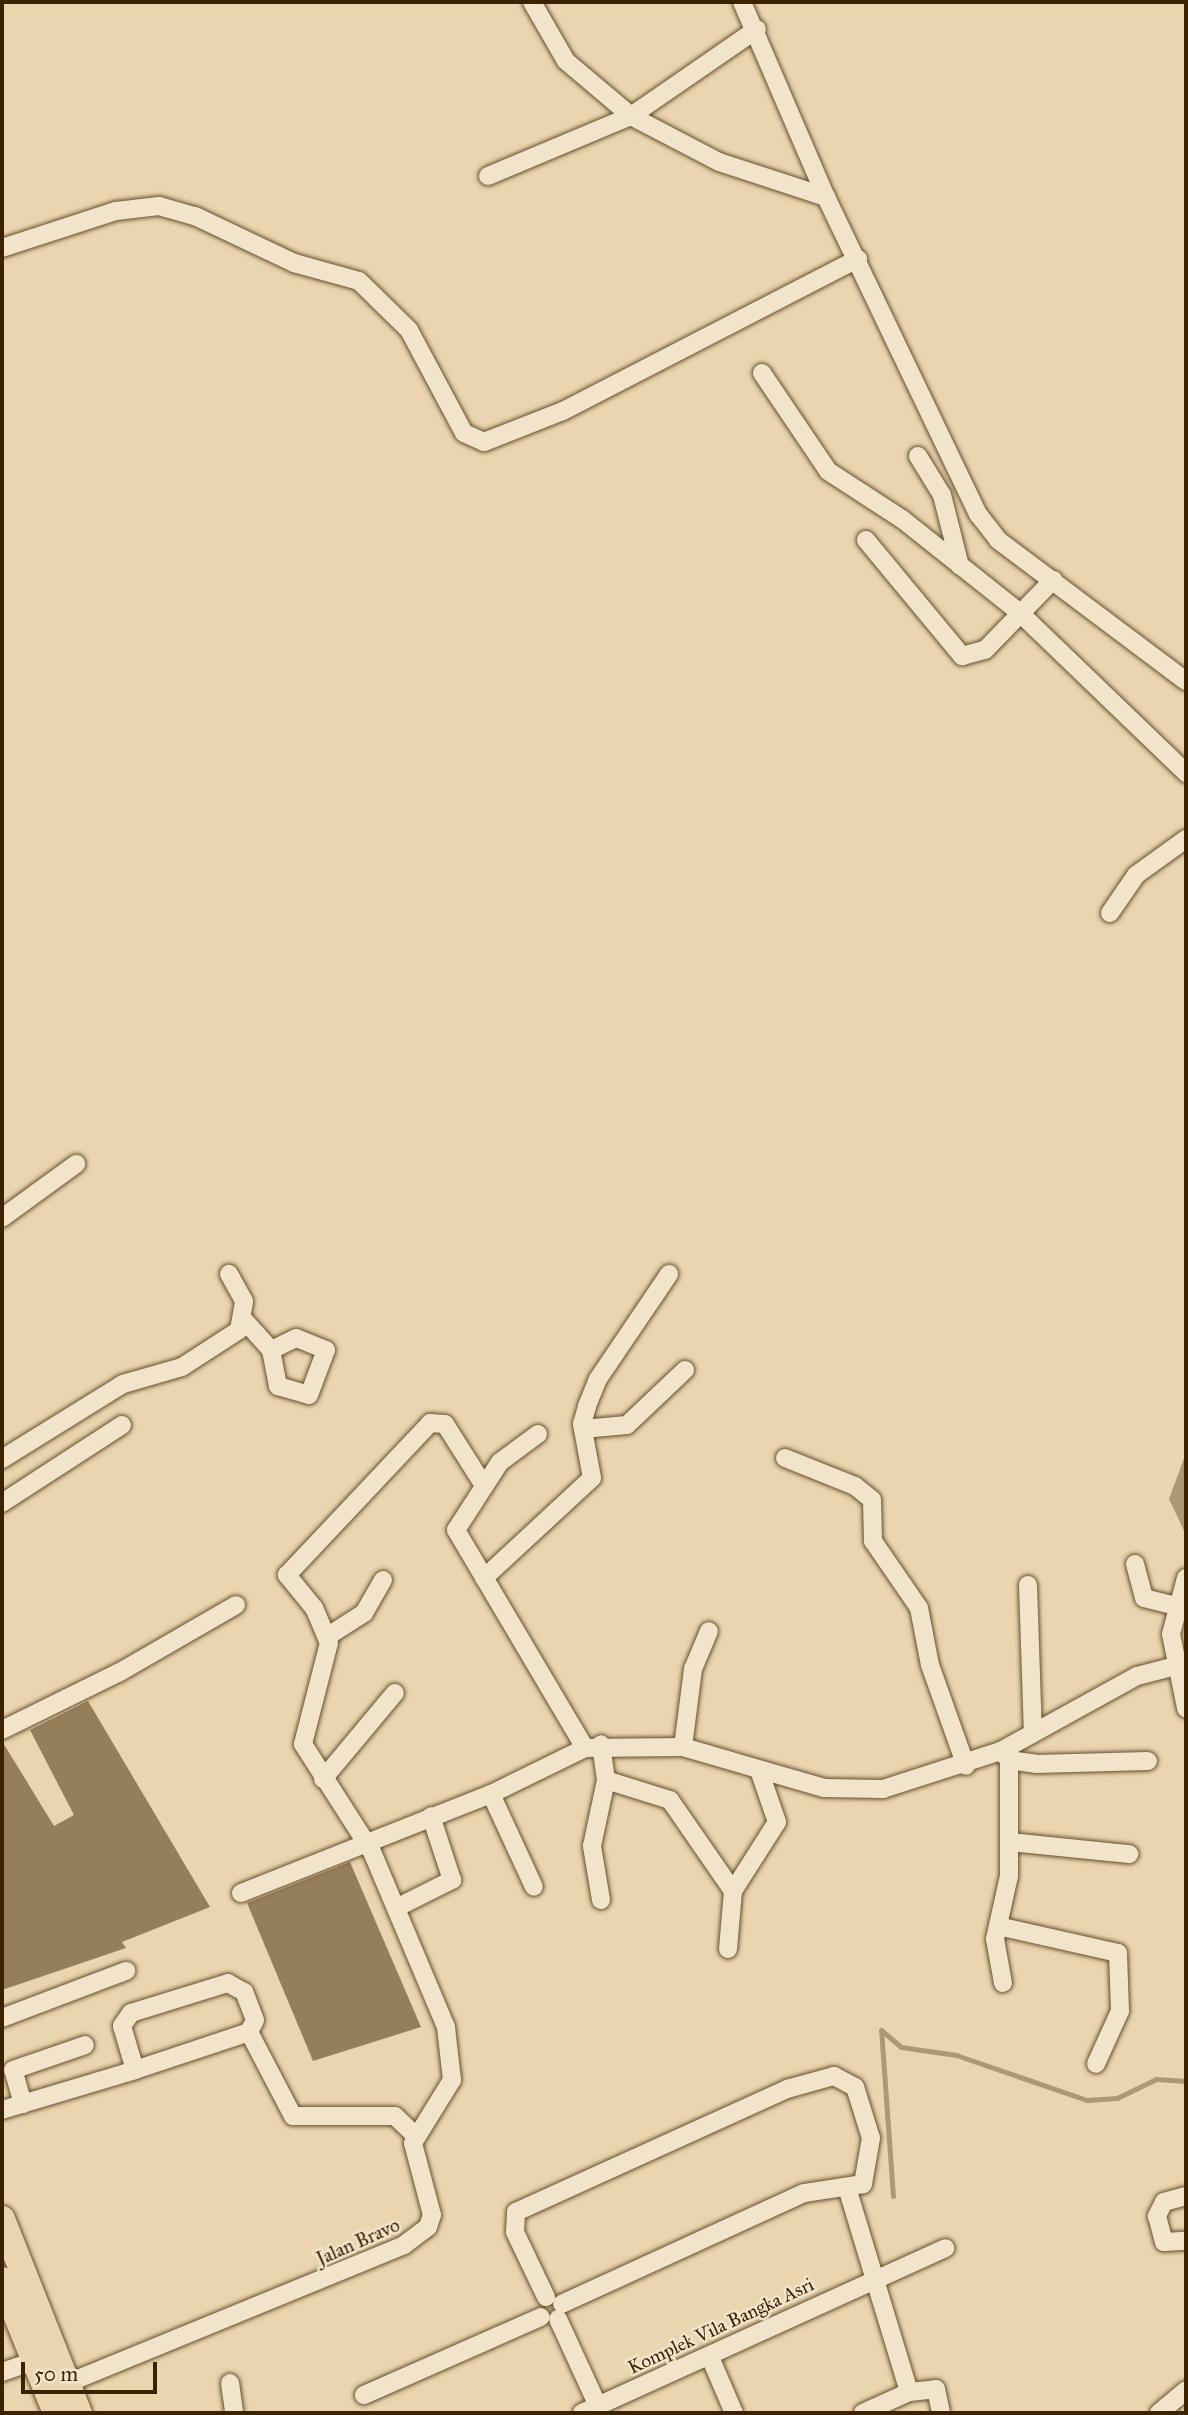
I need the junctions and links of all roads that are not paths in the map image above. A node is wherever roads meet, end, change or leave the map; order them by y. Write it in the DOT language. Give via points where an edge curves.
graph roads {
  1 [pos="532,2"];
  2 [pos="742,2"];
  3 [pos="757,29"];
  4 [pos="631,116"];
  5 [pos="488,176"];
  6 [pos="826,197"];
  7 [pos="2,248"];
  8 [pos="858,259"];
  9 [pos="762,373"];
  10 [pos="918,456"];
  11 [pos="866,540"];
  12 [pos="960,566"];
  13 [pos="1054,580"];
  14 [pos="1020,613"];
  15 [pos="1186,681"];
  16 [pos="1186,773"];
  17 [pos="1186,839"];
  18 [pos="1110,913"];
  19 [pos="76,1164"];
  20 [pos="2,1218"];
  21 [pos="229,1274"];
  22 [pos="669,1274"];
  23 [pos="244,1320"];
  24 [pos="271,1350"];
  25 [pos="685,1370"];
  26 [pos="122,1425"];
  27 [pos="583,1429"];
  28 [pos="538,1433"];
  29 [pos="785,1458"];
  30 [pos="2,1459"];
  31 [pos="483,1485"];
  32 [pos="2,1503"];
  33 [pos="1135,1564"];
  34 [pos="484,1578"];
  35 [pos="1186,1578"];
  36 [pos="383,1580"];
  37 [pos="1028,1585"];
  38 [pos="236,1605"];
  39 [pos="1177,1606"];
  40 [pos="709,1631"];
  41 [pos="328,1636"];
  42 [pos="1176,1666"];
  43 [pos="396,1693"];
  44 [pos="1186,1708"];
  45 [pos="2,1730"];
  46 [pos="1033,1732"];
  47 [pos="593,1746"];
  48 [pos="683,1747"];
  49 [pos="1005,1756"];
  50 [pos="1148,1761"];
  51 [pos="966,1766"];
  52 [pos="760,1770"];
  53 [pos="323,1779"];
  54 [pos="606,1780"];
  55 [pos="491,1794"];
  56 [pos="431,1816"];
  57 [pos="365,1840"];
  58 [pos="1010,1842"];
  59 [pos="1129,1854"];
  60 [pos="534,1887"];
  61 [pos="733,1891"];
  62 [pos="242,1893"];
  63 [pos="601,1900"];
  64 [pos="396,1908"];
  65 [pos="998,1926"];
  66 [pos="728,1949"];
  67 [pos="125,1971"];
  68 [pos="1003,1983"];
  69 [pos="2,2018"];
  70 [pos="249,2032"];
  71 [pos="85,2045"];
  72 [pos="1096,2064"];
  73 [pos="135,2070"];
  74 [pos="23,2104"];
  75 [pos="2,2110"];
  76 [pos="416,2136"];
  77 [pos="848,2191"];
  78 [pos="1186,2196"];
  79 [pos="2,2219"];
  80 [pos="1186,2241"];
  81 [pos="945,2248"];
  82 [pos="877,2277"];
  83 [pos="2,2280"];
  84 [pos="552,2309"];
  85 [pos="710,2357"];
  86 [pos="34,2361"];
  87 [pos="2,2372"];
  88 [pos="230,2382"];
  89 [pos="68,2383"];
  90 [pos="1186,2390"];
  91 [pos="909,2392"];
  92 [pos="364,2395"];
  93 [pos="602,2408"];
  94 [pos="56,2413"];
  95 [pos="79,2413"];
  96 [pos="234,2413"];
  97 [pos="734,2413"];
  98 [pos="863,2413"];
  99 [pos="941,2413"];
  100 [pos="1159,2413"];
  1 -- 4 [label="street" via="566,61"];
  2 -- 3 [label="street"];
  3 -- 4 [label="street"];
  3 -- 6 [label="street"];
  4 -- 5 [label="street"];
  4 -- 6 [label="street" via="719,162"];
  6 -- 8 [label="street"];
  7 -- 8 [label="street" via="116,211 159,206 195,216 295,263 351,277 409,330 451,414 471,440 484,442 563,411"];
  8 -- 13 [label="street" via="978,514 998,540"];
  9 -- 12 [label="street" via="828,471"];
  10 -- 12 [label="street" via="942,495"];
  11 -- 14 [label="street" via="962,656 985,650"];
  12 -- 14 [label="street"];
  13 -- 14 [label="street"];
  13 -- 15 [label="street"];
  14 -- 16 [label="street"];
  17 -- 18 [label="street" via="1136,875"];
  19 -- 20 [label="street"];
  21 -- 23 [label="street" via="244,1301"];
  22 -- 27 [label="street" via="598,1378"];
  23 -- 24 [label="street"];
  23 -- 30 [label="street" via="239,1330 182,1367 123,1384"];
  25 -- 27 [label="street" via="627,1425"];
  26 -- 32 [label="street"];
  27 -- 34 [label="street" via="592,1478"];
  28 -- 31 [label="street"];
  29 -- 51 [label="street" via="855,1486 872,1500 873,1541 919,1608 930,1665"];
  31 -- 34 [label="street" via="455,1527"];
  31 -- 41 [label="street" via="445,1424 426,1425 287,1575"];
  33 -- 39 [label="street" via="1144,1598"];
  34 -- 47 [label="street"];
  35 -- 39 [label="street"];
  36 -- 41 [label="street" via="364,1613"];
  37 -- 46 [label="street"];
  38 -- 45 [label="street" via="120,1672"];
  39 -- 42 [label="street" via="1171,1623"];
  40 -- 48 [label="street" via="693,1669"];
  41 -- 53 [label="street" via="327,1661 302,1739"];
  42 -- 44 [label="street"];
  42 -- 46 [label="street" via="1138,1676"];
  43 -- 53 [label="street"];
  46 -- 49 [label="street"];
  47 -- 48 [label="street"];
  47 -- 54 [label="street"];
  47 -- 55 [label="street"];
  48 -- 52 [label="street"];
  49 -- 50 [label="street"];
  49 -- 51 [label="street"];
  49 -- 58 [label="street"];
  51 -- 52 [label="street" via="846,1793"];
  52 -- 61 [label="street" via="777,1822"];
  53 -- 57 [label="street"];
  54 -- 61 [label="street" via="670,1800"];
  54 -- 63 [label="street" via="592,1834"];
  55 -- 56 [label="street"];
  55 -- 60 [label="street"];
  56 -- 57 [label="street"];
  56 -- 64 [label="street" via="452,1880"];
  57 -- 62 [label="street"];
  57 -- 64 [label="street"];
  58 -- 59 [label="street"];
  58 -- 65 [label="street"];
  61 -- 66 [label="street"];
  64 -- 76 [label="street" via="446,2027 454,2073"];
  65 -- 68 [label="street" via="995,1952"];
  65 -- 72 [label="street" via="1118,1953 1120,2011"];
  67 -- 69 [label="street"];
  70 -- 73 [label="street"];
  70 -- 73 [label="street" via="254,2015 232,1983 139,2009 122,2026"];
  70 -- 76 [label="street" via="293,2116 395,2116"];
  71 -- 74 [label="street" via="13,2070"];
  73 -- 74 [label="street"];
  74 -- 75 [label="street"];
  76 -- 89 [label="street, Jalan Bravo" via="432,2215 421,2235"];
  77 -- 82 [label="street"];
  77 -- 84 [label="street" via="804,2193"];
  77 -- 84 [label="street" via="863,2184 870,2169 866,2110 850,2081 810,2080 516,2212 513,2227"];
  78 -- 80 [label="street" via="1164,2202 1157,2216 1164,2242"];
  79 -- 89 [label="highway"];
  81 -- 82 [label="street, Komplek Vila Bangka Asri"];
  82 -- 85 [label="street, Komplek Vila Bangka Asri"];
  82 -- 91 [label="street"];
  83 -- 86 [label="highway"];
  84 -- 92 [label="street"];
  84 -- 93 [label="street"];
  85 -- 93 [label="street, Komplek Vila Bangka Asri"];
  85 -- 97 [label="street"];
  86 -- 87 [label="street"];
  86 -- 94 [label="highway"];
  88 -- 96 [label="street"];
  89 -- 95 [label="highway"];
  90 -- 100 [label="street"];
  91 -- 98 [label="street"];
  91 -- 99 [label="street" via="936,2389"];
}
